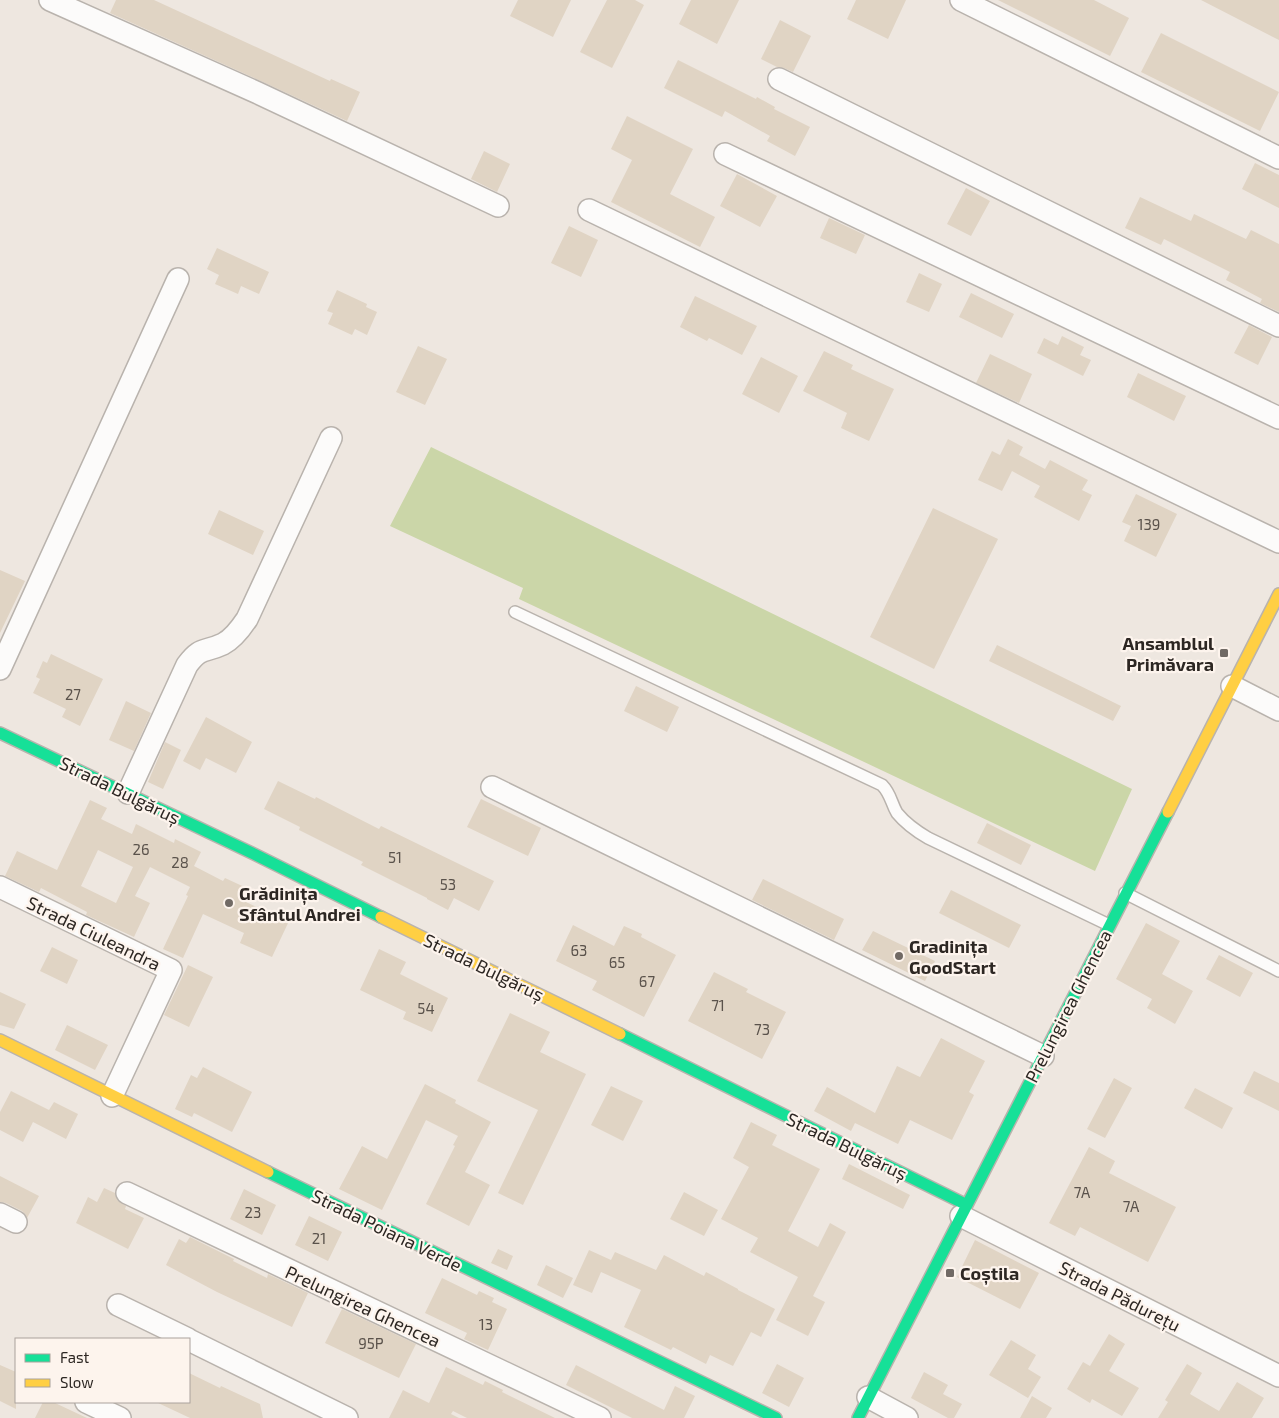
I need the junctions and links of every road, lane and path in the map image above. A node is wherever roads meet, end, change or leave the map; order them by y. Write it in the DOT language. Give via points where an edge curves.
graph roads {
  1 [pos="50,0"];
  2 [pos="961,0"];
  3 [pos="779,79"];
  4 [pos="724,154"];
  5 [pos="1279,158"];
  6 [pos="498,206"];
  7 [pos="589,210"];
  8 [pos="178,279"];
  9 [pos="1279,326"];
  10 [pos="1279,418"];
  11 [pos="331,438"];
  12 [pos="1279,542"];
  13 [pos="1279,594"];
  14 [pos="515,612"];
  15 [pos="0,669"];
  16 [pos="1232,686"];
  17 [pos="1279,710"];
  18 [pos="0,733"];
  19 [pos="492,787"];
  20 [pos="128,794"];
  21 [pos="0,887"];
  22 [pos="1125,893"];
  23 [pos="1109,925"];
  24 [pos="1279,971"];
  25 [pos="0,1040"];
  26 [pos="1043,1056"];
  27 [pos="108,1095"];
  28 [pos="127,1193"];
  29 [pos="964,1210"];
  30 [pos="118,1305"];
  31 [pos="186,1338"];
  32 [pos="190,1340"];
  33 [pos="1279,1376"];
  34 [pos="868,1397"];
  35 [pos="88,1403"];
  36 [pos="120,1418"];
  37 [pos="347,1418"];
  38 [pos="600,1418"];
  39 [pos="776,1418"];
  40 [pos="858,1418"];
  41 [pos="907,1418"];
  1 -- 6 [label="street"];
  2 -- 5 [label="street"];
  3 -- 9 [label="street"];
  4 -- 10 [label="street"];
  7 -- 12 [label="street"];
  8 -- 15 [label="street"];
  11 -- 20 [label="street" via="247,619 224,643 195,654 187,665"];
  13 -- 16 [label="street, Prelungirea Ghencea"];
  14 -- 23 [label="lane" via="882,785 897,812 911,828"];
  16 -- 17 [label="street"];
  16 -- 22 [label="street, Prelungirea Ghencea"];
  18 -- 20 [label="street, Strada Bulgăruș"];
  19 -- 26 [label="street"];
  20 -- 29 [label="street, Strada Bulgăruș"];
  21 -- 27 [label="street, Strada Ciuleandra" via="171,970"];
  22 -- 23 [label="street, Prelungirea Ghencea"];
  22 -- 24 [label="lane"];
  23 -- 26 [label="street, Prelungirea Ghencea"];
  25 -- 27 [label="street, Strada Poiana Verde"];
  26 -- 29 [label="street, Prelungirea Ghencea"];
  27 -- 39 [label="street, Strada Poiana Verde"];
  28 -- 38 [label="street, Prelungirea Ghencea"];
  29 -- 33 [label="street, Strada Pădurețu"];
  29 -- 34 [label="street, Prelungirea Ghencea"];
  30 -- 31 [label="street"];
  32 -- 37 [label="street"];
  34 -- 40 [label="street, Prelungirea Ghencea"];
  34 -- 41 [label="street"];
  35 -- 36 [label="street"];
}
